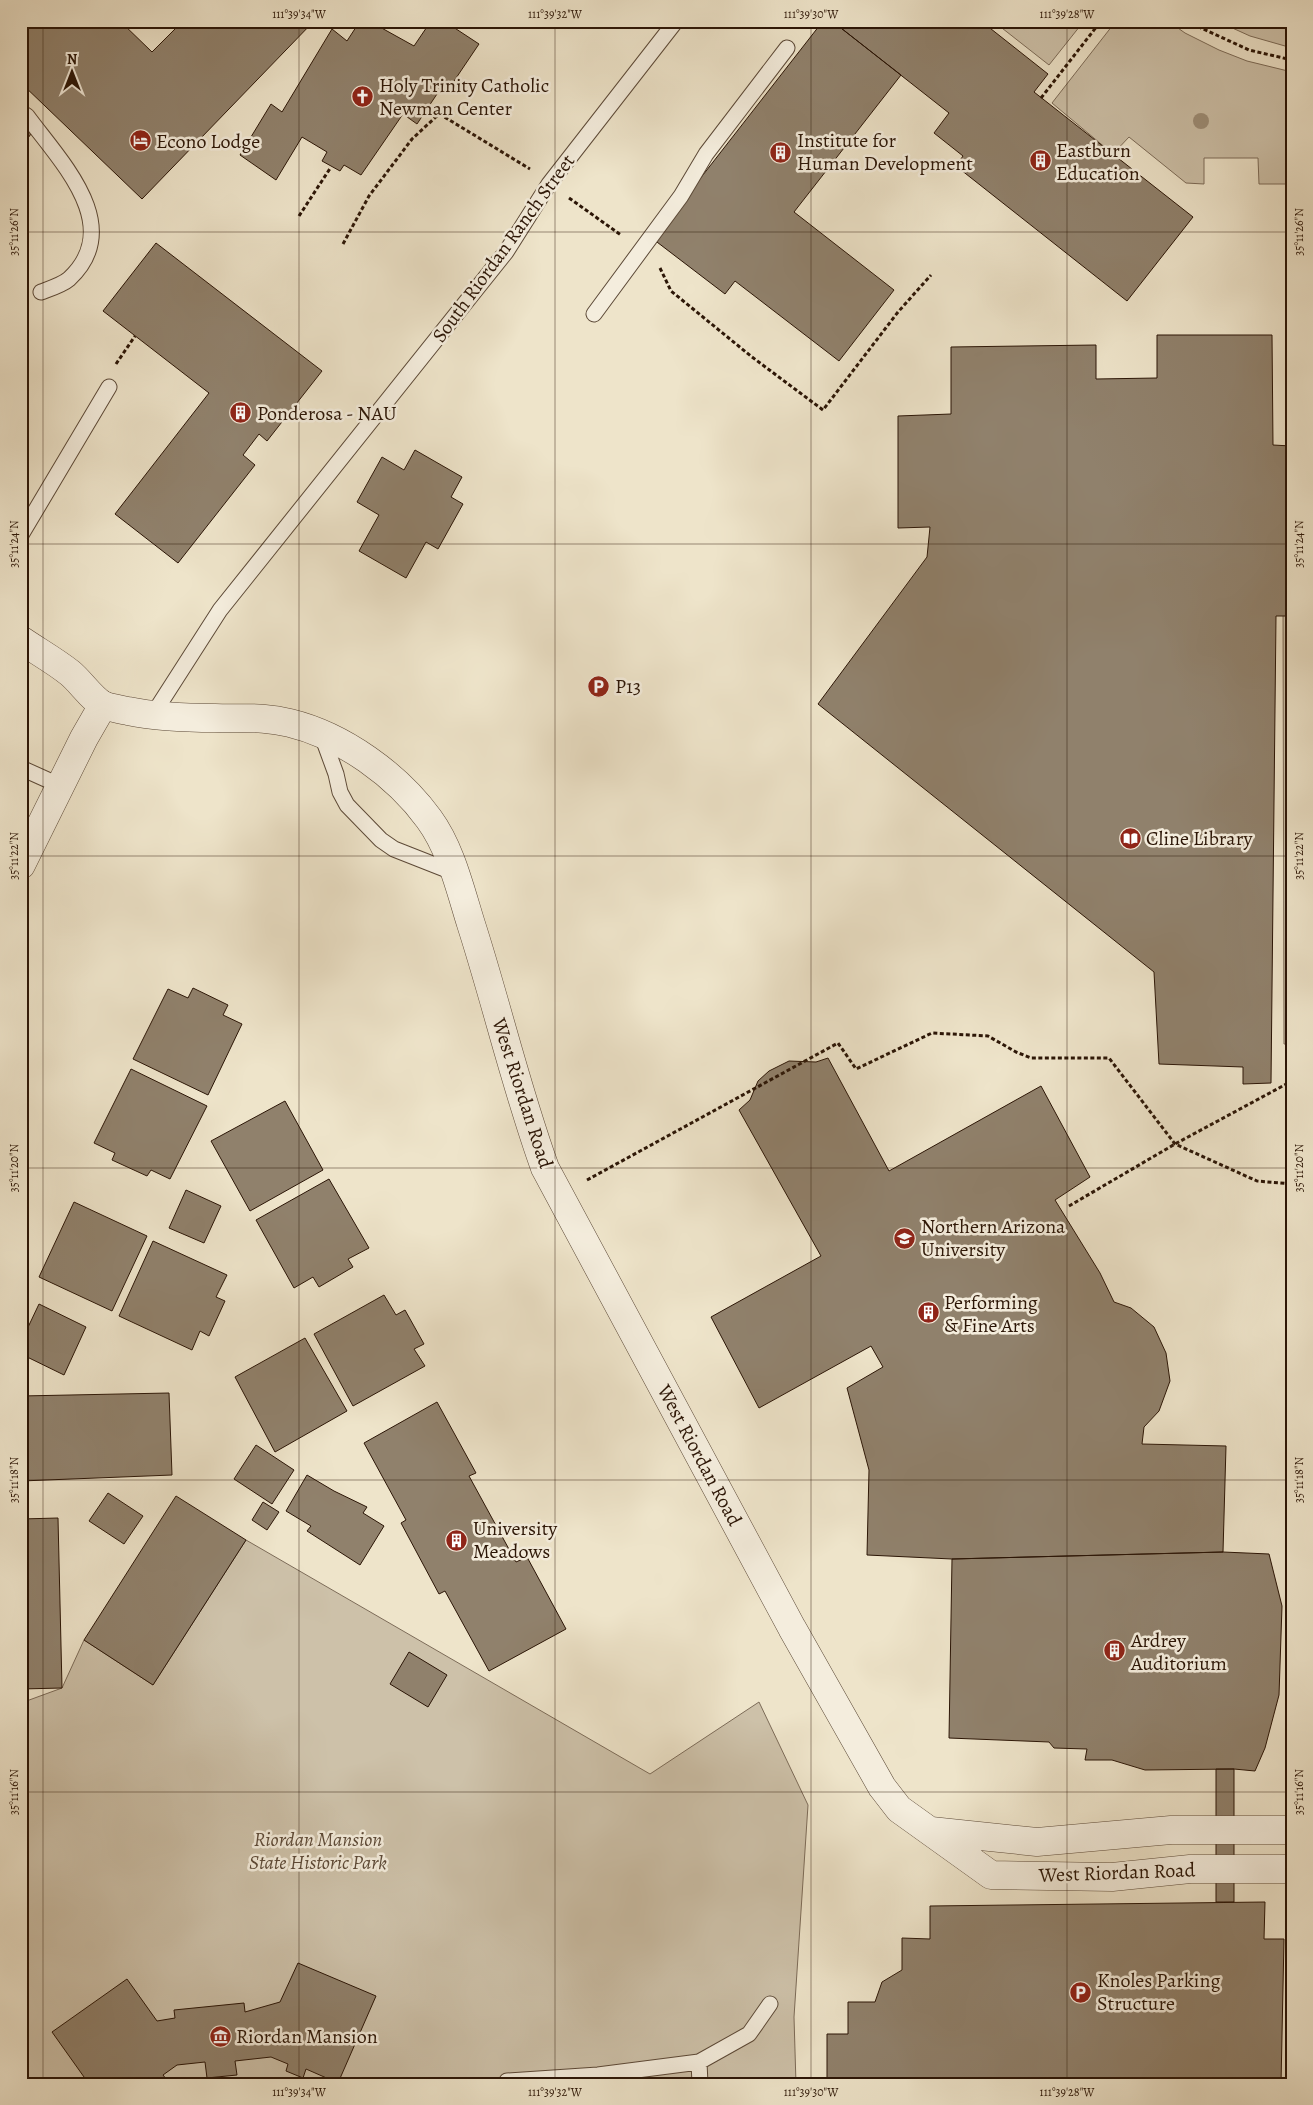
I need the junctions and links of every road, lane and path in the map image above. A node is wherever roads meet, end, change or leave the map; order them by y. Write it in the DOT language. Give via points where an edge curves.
graph roads {
  1 [pos="676,21"];
  2 [pos="1101,21"];
  3 [pos="1186,21"];
  4 [pos="787,48"];
  5 [pos="1292,60"];
  6 [pos="1041,98"];
  7 [pos="428,107"];
  8 [pos="21,112"];
  9 [pos="439,114"];
  10 [pos="331,167"];
  11 [pos="549,184"];
  12 [pos="299,216"];
  13 [pos="343,244"];
  14 [pos="642,250"];
  15 [pos="931,275"];
  16 [pos="41,292"];
  17 [pos="594,314"];
  18 [pos="135,336"];
  19 [pos="109,387"];
  20 [pos="21,535"];
  21 [pos="21,640"];
  22 [pos="103,704"];
  23 [pos="152,716"];
  24 [pos="321,733"];
  25 [pos="21,768"];
  26 [pos="61,786"];
  27 [pos="21,865"];
  28 [pos="455,873"];
  29 [pos="1292,1081"];
  30 [pos="1175,1144"];
  31 [pos="584,1181"];
  32 [pos="1292,1184"];
  33 [pos="1069,1206"];
  34 [pos="927,1830"];
  35 [pos="1292,1830"];
  36 [pos="1292,1869"];
  37 [pos="770,2004"];
  38 [pos="699,2062"];
  39 [pos="506,2084"];
  40 [pos="700,2084"];
  1 -- 11 [label="lane, South Riordan Ranch Street"];
  2 -- 6 [label="path"];
  3 -- 5 [label="path" via="1248,50"];
  4 -- 14 [label="lane" via="706,154"];
  7 -- 9 [label="path"];
  8 -- 16 [label="lane" via="81,190 89,213 91,239 85,259 68,280"];
  9 -- 11 [label="path" via="497,147"];
  9 -- 13 [label="path" via="412,139 369,196"];
  10 -- 12 [label="path"];
  11 -- 14 [label="path"];
  11 -- 23 [label="lane, South Riordan Ranch Street" via="506,252 220,610"];
  14 -- 15 [label="path" via="663,271 671,290 823,410 898,312"];
  14 -- 17 [label="lane"];
  18 -- 19 [label="path" via="116,362"];
  19 -- 20 [label="lane"];
  21 -- 22 [label="street, West Riordan Road" via="70,673"];
  22 -- 23 [label="street, West Riordan Road"];
  22 -- 26 [label="street"];
  23 -- 24 [label="street, West Riordan Road" via="255,717"];
  24 -- 28 [label="street, West Riordan Road" via="365,758 418,805 446,849"];
  24 -- 28 [label="lane" via="346,804 394,850"];
  25 -- 26 [label="lane"];
  26 -- 27 [label="street"];
  28 -- 34 [label="street, West Riordan Road" via="545,1168 792,1628 882,1787 899,1809"];
  29 -- 30 [label="path"];
  30 -- 31 [label="path" via="1109,1058 1031,1058 988,1036 932,1032 856,1068 838,1043"];
  30 -- 32 [label="path" via="1257,1181"];
  30 -- 33 [label="path"];
  34 -- 35 [label="street, West Riordan Road" via="1037,1842 1171,1830"];
  34 -- 36 [label="street, West Riordan Road" via="991,1875 1112,1877 1190,1869"];
  37 -- 38 [label="lane" via="749,2034"];
  38 -- 39 [label="lane" via="508,2081"];
  38 -- 40 [label="lane"];
}
